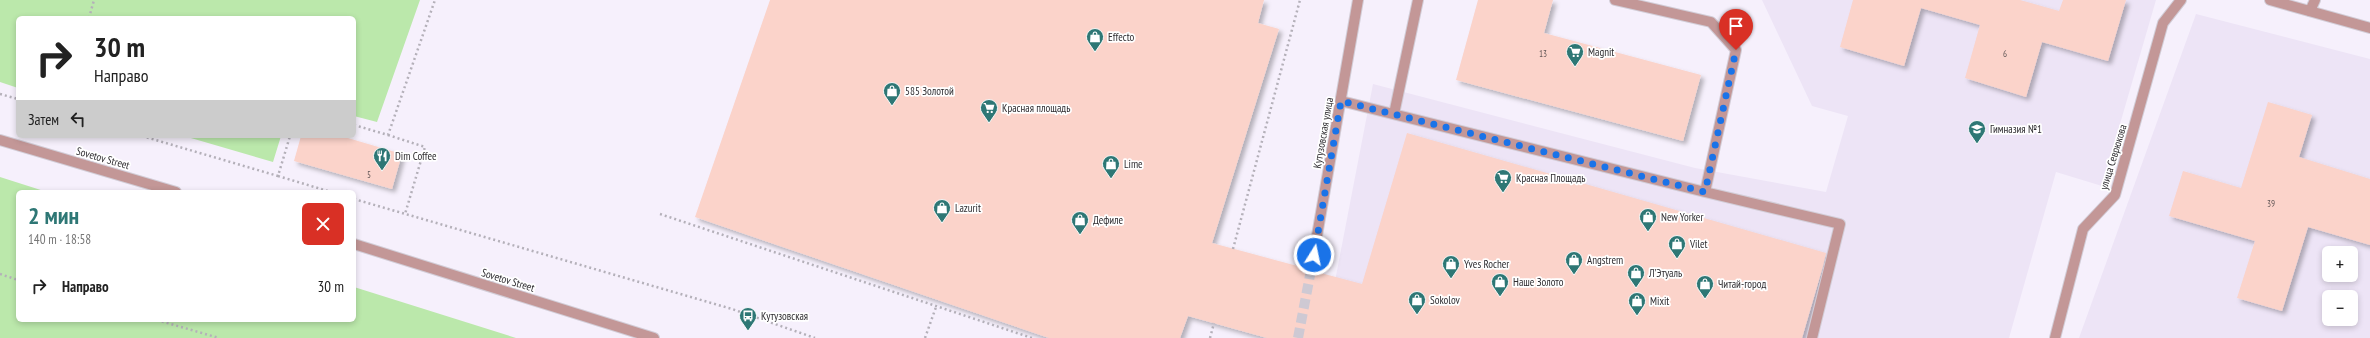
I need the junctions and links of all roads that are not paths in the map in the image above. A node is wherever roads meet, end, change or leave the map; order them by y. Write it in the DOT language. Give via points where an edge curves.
graph roads {
  1 [pos="1358,0"];
  2 [pos="1418,0"];
  3 [pos="1615,0"];
  4 [pos="2181,0"];
  5 [pos="2270,0"];
  6 [pos="2315,0"];
  7 [pos="2310,11"];
  8 [pos="2370,28"];
  9 [pos="1341,101"];
  10 [pos="1394,114"];
  11 [pos="0,140"];
  12 [pos="169,190"];
  13 [pos="1705,192"];
  14 [pos="356,245"];
  15 [pos="1311,270"];
  16 [pos="654,338"];
  17 [pos="1812,338"];
  18 [pos="2055,338"];
  1 -- 9 [label="street, Кутузовская улица"];
  2 -- 10 [label="street"];
  3 -- 13 [label="street" via="1711,22 1736,50"];
  4 -- 18 [label="street, улица Севрюкова" via="2163,23 2115,195 2083,228"];
  5 -- 7 [label="street"];
  6 -- 7 [label="street"];
  7 -- 8 [label="street"];
  9 -- 10 [label="street"];
  9 -- 15 [label="street, Кутузовская улица"];
  10 -- 13 [label="street"];
  11 -- 12 [label="street, Sovetov Street"];
  13 -- 17 [label="street" via="1840,224"];
  14 -- 16 [label="street, Sovetov Street"];
}
